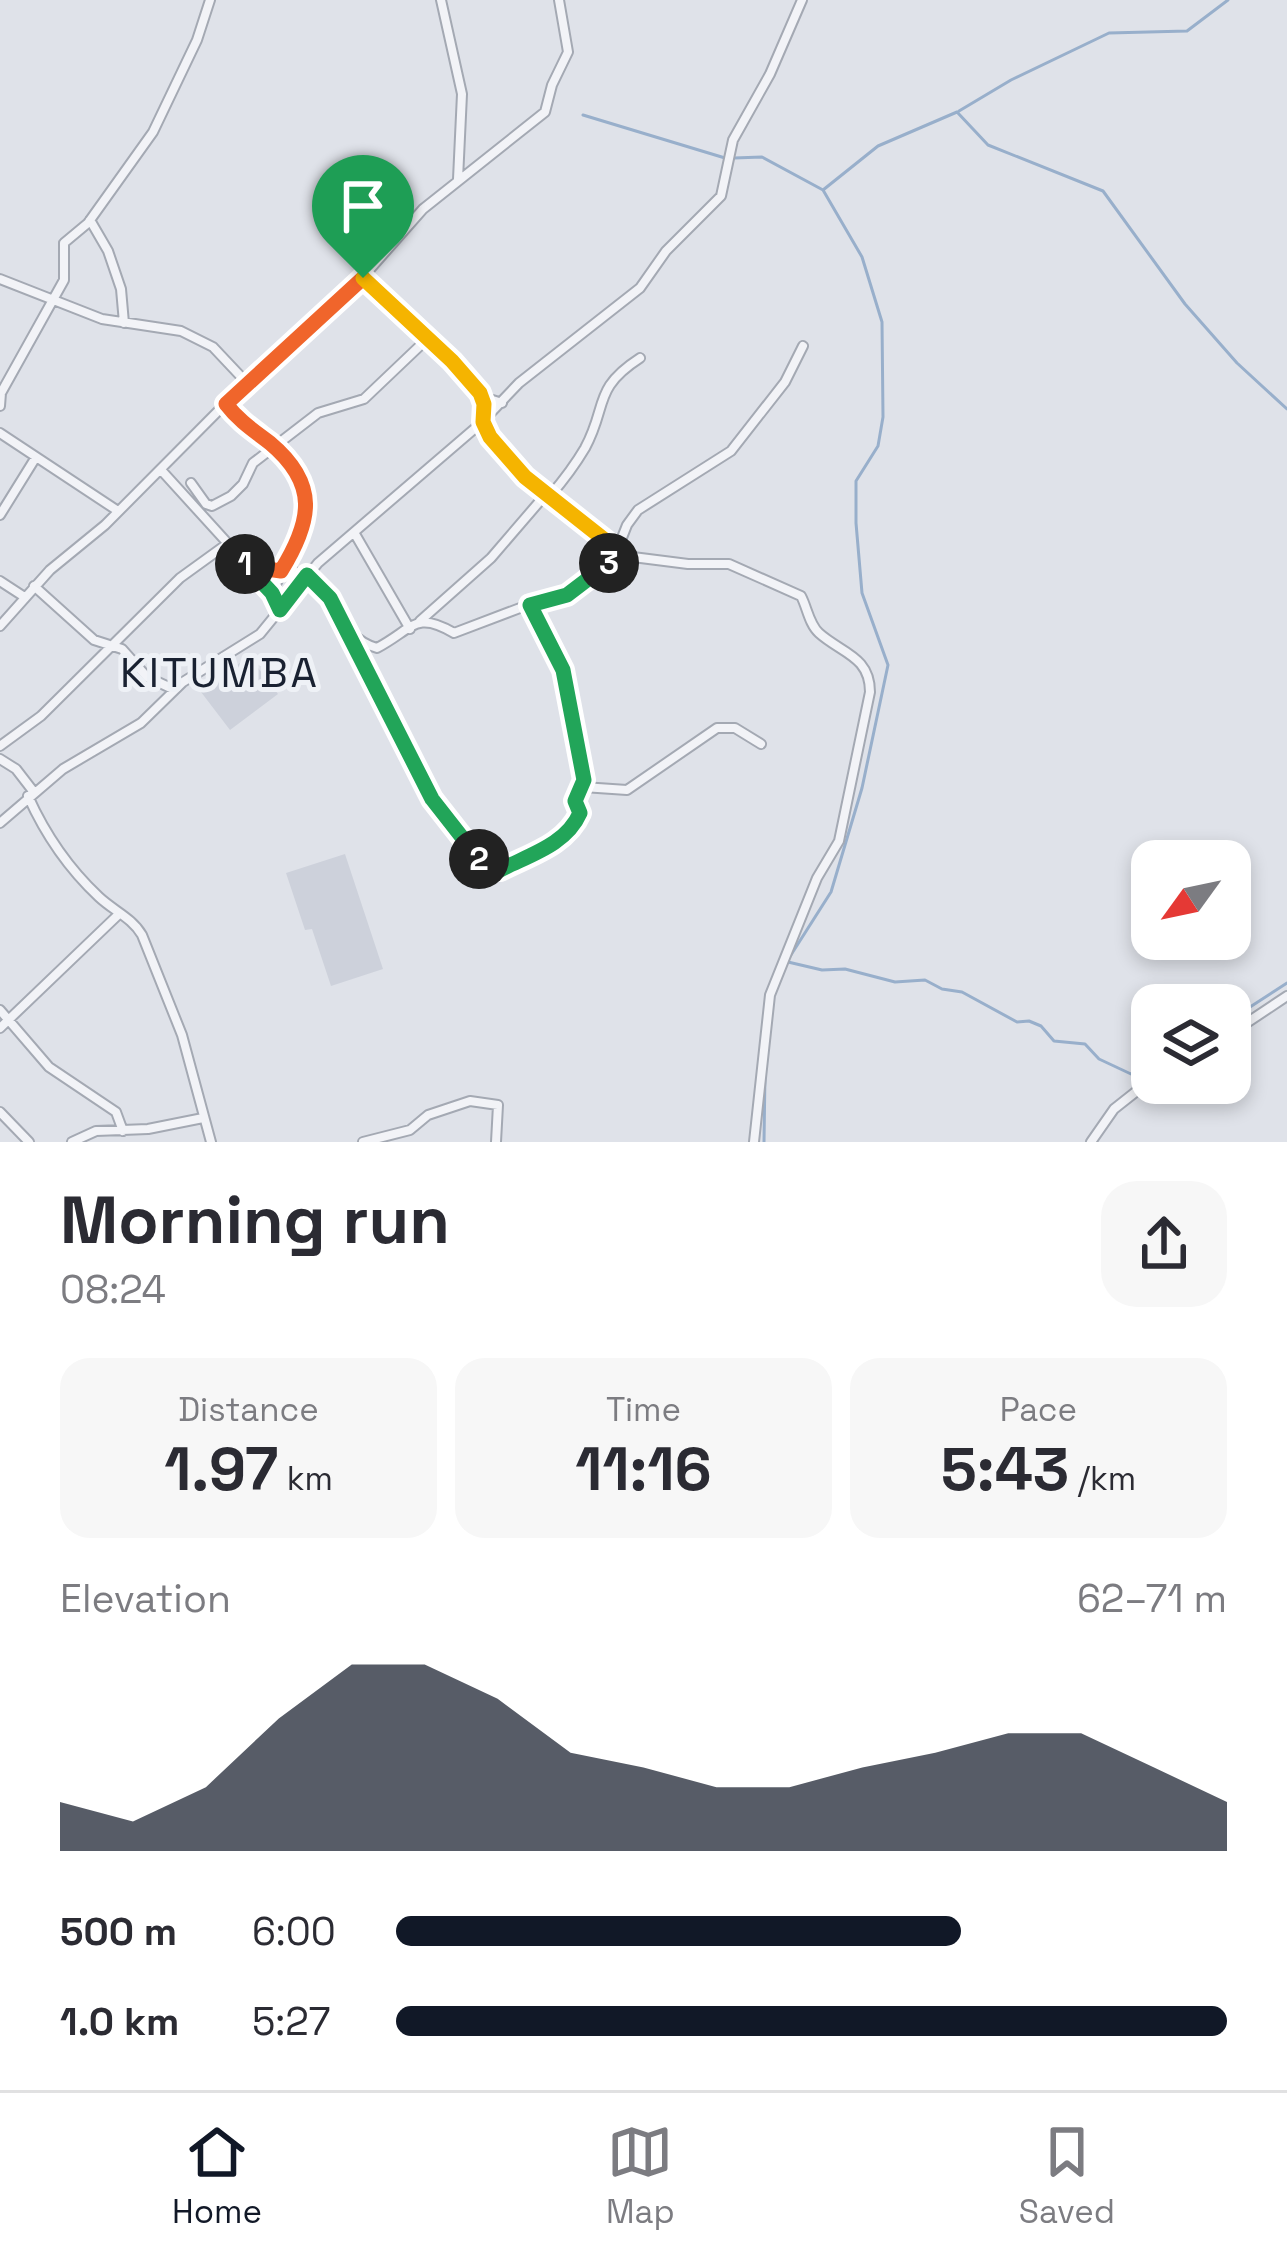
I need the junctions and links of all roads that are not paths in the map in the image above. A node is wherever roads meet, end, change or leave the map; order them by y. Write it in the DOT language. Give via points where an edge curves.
graph roads {
  1 [pos="198,0"];
  2 [pos="441,0"];
  3 [pos="559,0"];
  4 [pos="802,0"];
  5 [pos="208,4"];
  6 [pos="458,179"];
  7 [pos="90,219"];
  8 [pos="363,278"];
  9 [pos="0,279"];
  10 [pos="54,301"];
  11 [pos="124,323"];
  12 [pos="426,340"];
  13 [pos="803,346"];
  14 [pos="640,358"];
  15 [pos="246,383"];
  16 [pos="483,397"];
  17 [pos="502,403"];
  18 [pos="226,404"];
  19 [pos="0,406"];
  20 [pos="483,422"];
  21 [pos="0,433"];
  22 [pos="272,445"];
  23 [pos="36,457"];
  24 [pos="162,472"];
  25 [pos="191,483"];
  26 [pos="548,495"];
  27 [pos="118,511"];
  28 [pos="0,515"];
  29 [pos="355,534"];
  30 [pos="227,544"];
  31 [pos="621,553"];
  32 [pos="242,560"];
  33 [pos="282,569"];
  34 [pos="306,576"];
  35 [pos="0,581"];
  36 [pos="34,586"];
  37 [pos="272,593"];
  38 [pos="23,596"];
  39 [pos="530,605"];
  40 [pos="280,610"];
  41 [pos="340,621"];
  42 [pos="414,625"];
  43 [pos="0,626"];
  44 [pos="111,646"];
  45 [pos="174,690"];
  46 [pos="761,744"];
  47 [pos="0,746"];
  48 [pos="0,759"];
  49 [pos="582,787"];
  50 [pos="31,794"];
  51 [pos="0,823"];
  52 [pos="119,914"];
  53 [pos="1287,997"];
  54 [pos="0,1010"];
  55 [pos="9,1019"];
  56 [pos="1251,1020"];
  57 [pos="0,1028"];
  58 [pos="1131,1093"];
  59 [pos="0,1112"];
  60 [pos="203,1118"];
  61 [pos="123,1131"];
  62 [pos="29,1142"];
  63 [pos="72,1142"];
  64 [pos="211,1142"];
  65 [pos="363,1142"];
  66 [pos="496,1142"];
  67 [pos="754,1142"];
  68 [pos="1091,1142"];
  1 -- 5 [label="street"];
  2 -- 6 [label="street" via="462,94"];
  3 -- 6 [label="street" via="568,52 545,112"];
  4 -- 17 [label="street" via="733,140 721,196 640,288"];
  5 -- 7 [label="street" via="153,132"];
  6 -- 8 [label="street"];
  7 -- 10 [label="street" via="64,244 66,273"];
  7 -- 11 [label="street" via="122,289"];
  8 -- 12 [label="street"];
  8 -- 15 [label="street"];
  9 -- 10 [label="street"];
  10 -- 11 [label="street"];
  10 -- 19 [label="street"];
  11 -- 15 [label="street" via="168,326 208,343"];
  12 -- 16 [label="street"];
  12 -- 22 [label="street" via="364,399 326,410"];
  13 -- 31 [label="street" via="737,445 638,509"];
  14 -- 26 [label="street" via="605,389 586,446"];
  15 -- 18 [label="street"];
  16 -- 17 [label="street"];
  16 -- 20 [label="street"];
  17 -- 20 [label="street"];
  18 -- 22 [label="street"];
  18 -- 24 [label="street"];
  20 -- 26 [label="street"];
  20 -- 29 [label="street"];
  21 -- 23 [label="street"];
  22 -- 25 [label="street" via="219,503 206,504"];
  22 -- 33 [label="street" via="306,495 301,536"];
  23 -- 27 [label="street"];
  23 -- 28 [label="street"];
  24 -- 27 [label="street"];
  24 -- 30 [label="street"];
  26 -- 31 [label="street"];
  26 -- 42 [label="street"];
  27 -- 36 [label="street"];
  29 -- 34 [label="street"];
  29 -- 42 [label="street"];
  30 -- 32 [label="street"];
  30 -- 44 [label="street"];
  31 -- 39 [label="street" via="567,595"];
  31 -- 67 [label="street" via="729,564 793,590 813,627 868,673 839,841 770,995"];
  32 -- 33 [label="street"];
  32 -- 37 [label="street"];
  33 -- 34 [label="street"];
  33 -- 37 [label="street"];
  34 -- 40 [label="street"];
  34 -- 41 [label="street" via="325,590"];
  35 -- 38 [label="street"];
  36 -- 38 [label="street"];
  36 -- 44 [label="street"];
  37 -- 40 [label="street"];
  38 -- 43 [label="street"];
  39 -- 42 [label="street" via="454,633 435,621"];
  39 -- 49 [label="street" via="563,670"];
  40 -- 45 [label="street" via="252,639"];
  41 -- 42 [label="street" via="373,649"];
  41 -- 49 [label="street" via="419,779 485,866 500,870 561,840 577,821"];
  44 -- 45 [label="street"];
  44 -- 47 [label="street"];
  45 -- 50 [label="street" via="148,718"];
  46 -- 49 [label="street" via="735,728 717,728 627,790"];
  48 -- 50 [label="street"];
  50 -- 51 [label="street"];
  50 -- 52 [label="street" via="51,842"];
  52 -- 55 [label="street"];
  52 -- 60 [label="street" via="149,950"];
  53 -- 56 [label="street"];
  54 -- 55 [label="street"];
  55 -- 57 [label="street"];
  55 -- 61 [label="street" via="49,1067 116,1112"];
  58 -- 68 [label="street"];
  59 -- 62 [label="street"];
  60 -- 61 [label="street"];
  60 -- 64 [label="street"];
  61 -- 63 [label="street"];
  65 -- 66 [label="street" via="475,1101 498,1105"];
}
